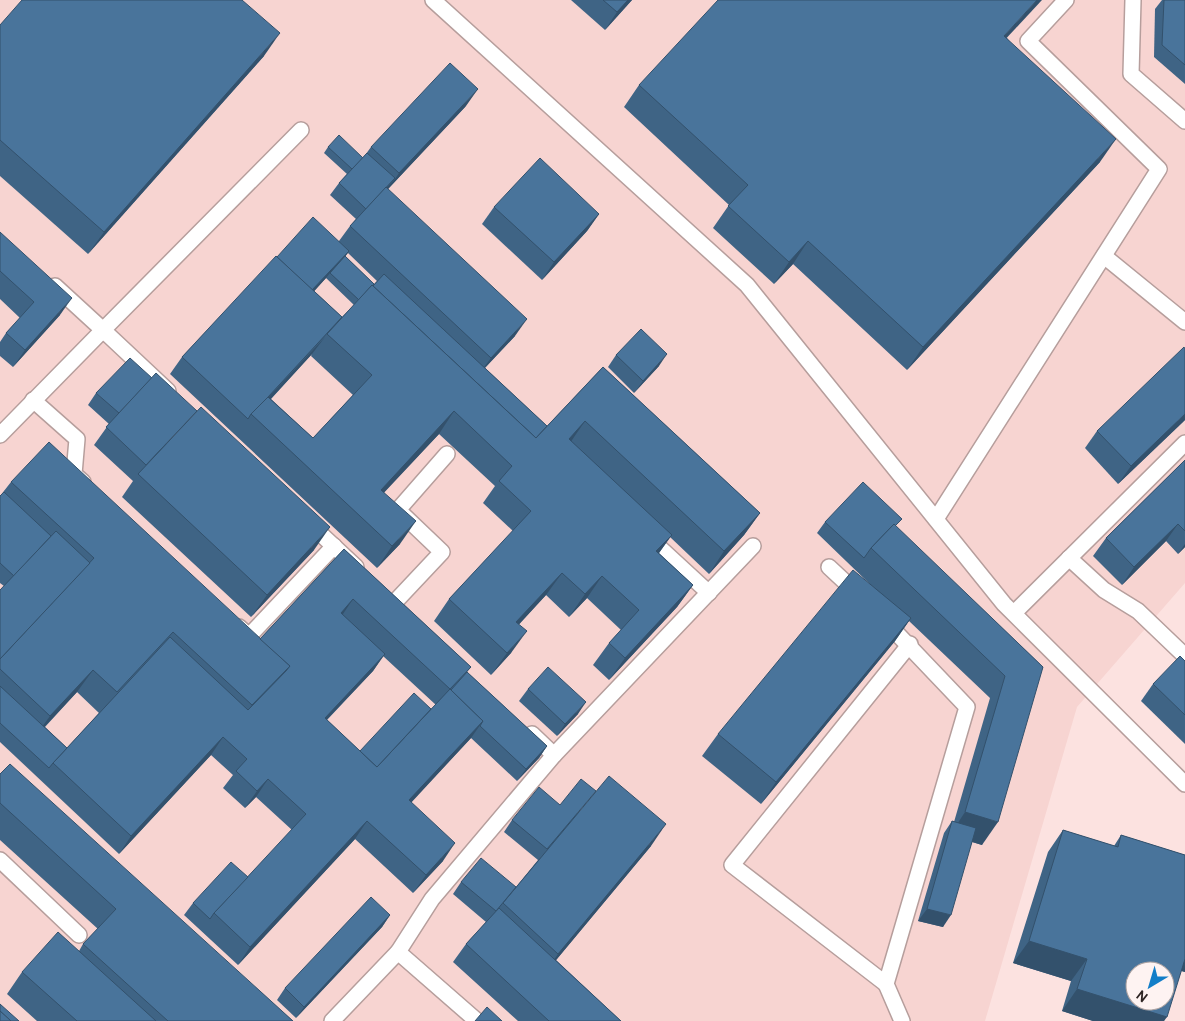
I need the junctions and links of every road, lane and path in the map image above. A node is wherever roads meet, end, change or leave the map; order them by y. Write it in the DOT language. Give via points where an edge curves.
graph roads {
  1 [pos="433,0"];
  2 [pos="1066,0"];
  3 [pos="1133,0"];
  4 [pos="1185,121"];
  5 [pos="301,130"];
  6 [pos="1104,256"];
  7 [pos="41,272"];
  8 [pos="1185,322"];
  9 [pos="103,330"];
  10 [pos="33,400"];
  11 [pos="182,404"];
  12 [pos="0,435"];
  13 [pos="1185,443"];
  14 [pos="447,454"];
  15 [pos="96,494"];
  16 [pos="298,512"];
  17 [pos="936,519"];
  18 [pos="637,526"];
  19 [pos="334,546"];
  20 [pos="753,546"];
  21 [pos="1070,558"];
  22 [pos="829,567"];
  23 [pos="367,578"];
  24 [pos="381,590"];
  25 [pos="709,593"];
  26 [pos="394,603"];
  27 [pos="1014,613"];
  28 [pos="227,616"];
  29 [pos="408,616"];
  30 [pos="910,644"];
  31 [pos="1185,656"];
  32 [pos="519,722"];
  33 [pos="554,755"];
  34 [pos="1185,784"];
  35 [pos="0,860"];
  36 [pos="79,935"];
  37 [pos="398,952"];
  38 [pos="886,984"];
  39 [pos="332,1021"];
  40 [pos="477,1021"];
  41 [pos="902,1021"];
  1 -- 17 [label="lane" via="747,285"];
  2 -- 6 [label="lane" via="1028,41 1159,169"];
  3 -- 4 [label="lane" via="1131,74"];
  5 -- 9 [label="lane"];
  6 -- 8 [label="lane"];
  6 -- 17 [label="lane"];
  7 -- 9 [label="lane"];
  9 -- 10 [label="lane"];
  9 -- 11 [label="lane"];
  10 -- 12 [label="lane"];
  10 -- 15 [label="lane" via="77,439 74,474"];
  13 -- 21 [label="lane"];
  14 -- 26 [label="lane" via="398,510 442,552"];
  16 -- 19 [label="lane"];
  17 -- 27 [label="lane"];
  18 -- 25 [label="lane"];
  19 -- 23 [label="lane"];
  19 -- 28 [label="lane" via="249,636"];
  20 -- 25 [label="lane"];
  21 -- 27 [label="lane"];
  21 -- 31 [label="lane" via="1104,590 1138,611"];
  22 -- 30 [label="lane"];
  24 -- 26 [label="lane"];
  25 -- 33 [label="lane"];
  26 -- 29 [label="lane"];
  27 -- 34 [label="lane"];
  30 -- 38 [label="lane" via="967,707"];
  30 -- 38 [label="lane" via="732,865"];
  32 -- 33 [label="lane"];
  33 -- 37 [label="lane" via="432,898"];
  35 -- 36 [label="lane"];
  37 -- 39 [label="lane"];
  37 -- 40 [label="lane"];
  38 -- 41 [label="lane"];
}
